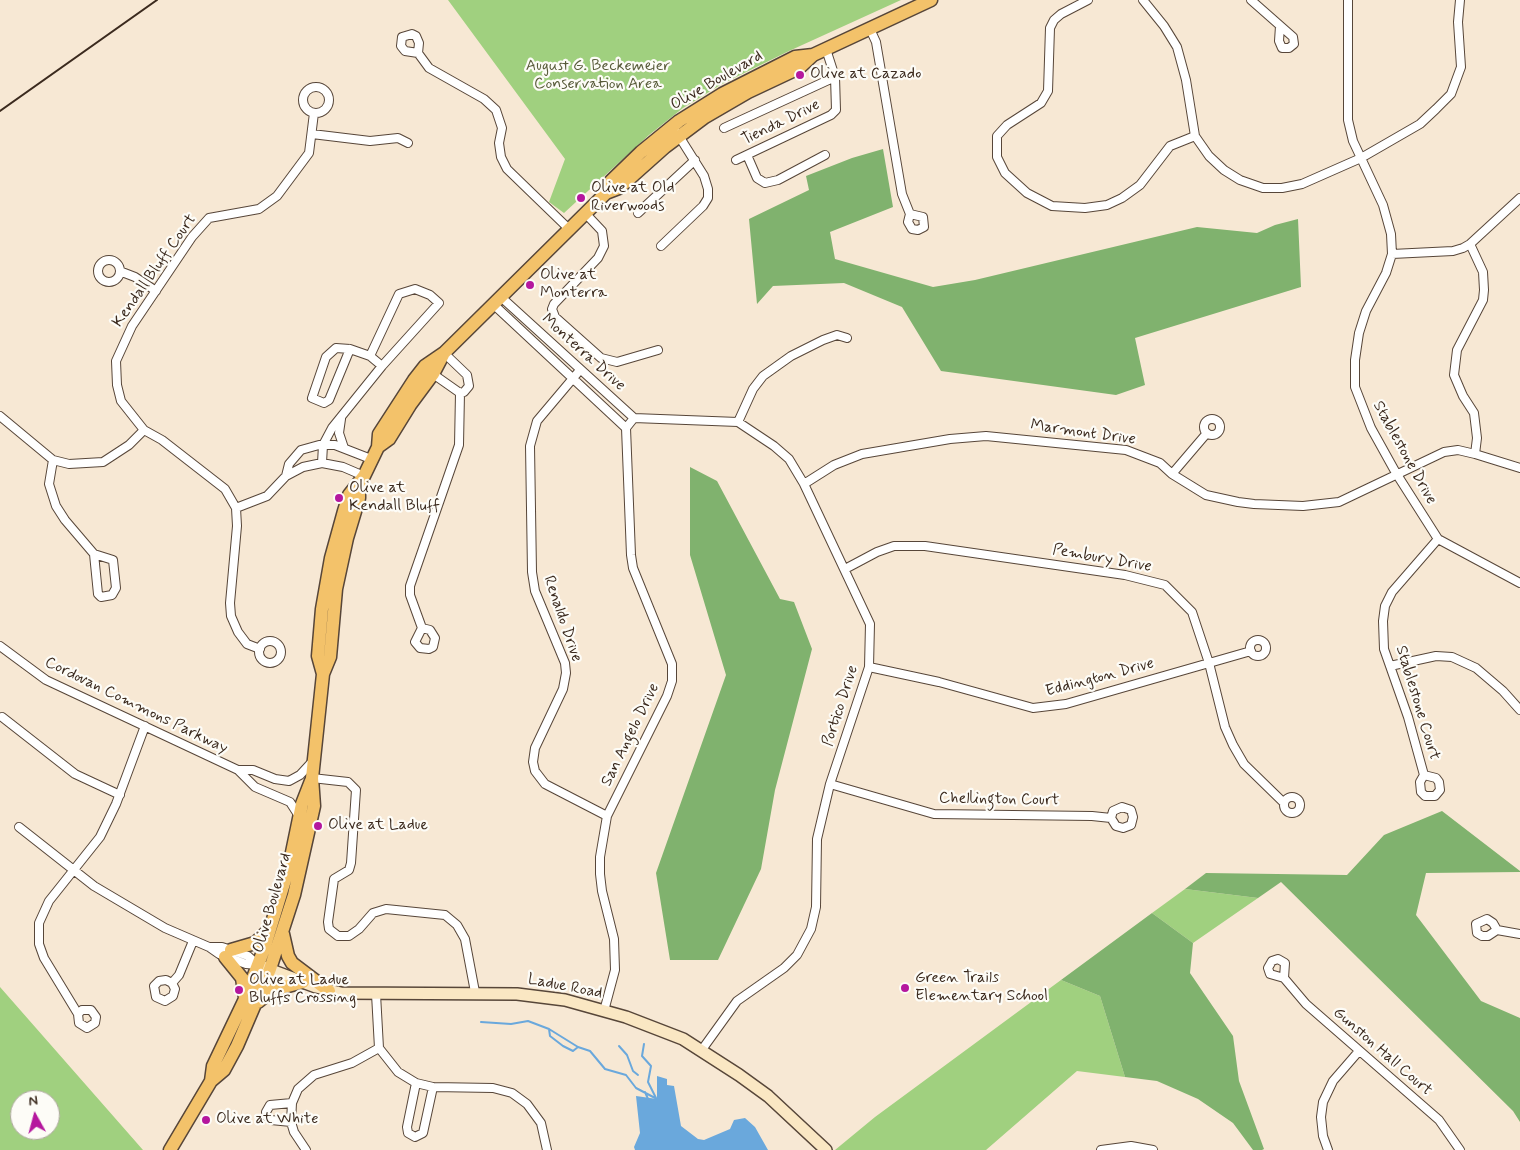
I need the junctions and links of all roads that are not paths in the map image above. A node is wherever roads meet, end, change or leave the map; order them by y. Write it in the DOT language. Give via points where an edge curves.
graph roads {
  1 [pos="931,0"];
  2 [pos="1088,0"];
  3 [pos="1143,0"];
  4 [pos="1251,0"];
  5 [pos="1348,0"];
  6 [pos="1460,0"];
  7 [pos="1280,26"];
  8 [pos="870,29"];
  9 [pos="826,49"];
  10 [pos="418,53"];
  11 [pos="836,77"];
  12 [pos="314,112"];
  13 [pos="724,128"];
  14 [pos="676,131"];
  15 [pos="312,134"];
  16 [pos="1195,136"];
  17 [pos="408,143"];
  18 [pos="746,155"];
  19 [pos="825,155"];
  20 [pos="1360,158"];
  21 [pos="695,160"];
  22 [pos="736,160"];
  23 [pos="1520,198"];
  24 [pos="585,213"];
  25 [pos="638,213"];
  26 [pos="910,214"];
  27 [pos="569,229"];
  28 [pos="1470,244"];
  29 [pos="661,246"];
  30 [pos="1392,254"];
  31 [pos="122,272"];
  32 [pos="156,291"];
  33 [pos="497,300"];
  34 [pos="847,338"];
  35 [pos="350,349"];
  36 [pos="658,350"];
  37 [pos="444,353"];
  38 [pos="370,356"];
  39 [pos="382,366"];
  40 [pos="580,370"];
  41 [pos="434,374"];
  42 [pos="573,378"];
  43 [pos="460,394"];
  44 [pos="0,416"];
  45 [pos="342,416"];
  46 [pos="634,418"];
  47 [pos="738,422"];
  48 [pos="626,428"];
  49 [pos="144,430"];
  50 [pos="1207,433"];
  51 [pos="323,445"];
  52 [pos="378,447"];
  53 [pos="344,448"];
  54 [pos="1475,454"];
  55 [pos="372,459"];
  56 [pos="53,460"];
  57 [pos="322,462"];
  58 [pos="1520,468"];
  59 [pos="1396,473"];
  60 [pos="1172,474"];
  61 [pos="286,476"];
  62 [pos="361,479"];
  63 [pos="804,484"];
  64 [pos="236,508"];
  65 [pos="1438,539"];
  66 [pos="94,554"];
  67 [pos="845,569"];
  68 [pos="1520,583"];
  69 [pos="422,628"];
  70 [pos="0,646"];
  71 [pos="260,649"];
  72 [pos="1251,651"];
  73 [pos="1209,663"];
  74 [pos="1390,666"];
  75 [pos="869,667"];
  76 [pos="1520,710"];
  77 [pos="1,715"];
  78 [pos="146,726"];
  79 [pos="315,758"];
  80 [pos="238,770"];
  81 [pos="1424,775"];
  82 [pos="312,778"];
  83 [pos="830,784"];
  84 [pos="120,795"];
  85 [pos="1284,803"];
  86 [pos="607,816"];
  87 [pos="300,817"];
  88 [pos="1111,818"];
  89 [pos="19,828"];
  90 [pos="74,870"];
  91 [pos="277,929"];
  92 [pos="1497,930"];
  93 [pos="1520,934"];
  94 [pos="193,941"];
  95 [pos="228,953"];
  96 [pos="264,967"];
  97 [pos="1284,978"];
  98 [pos="303,982"];
  99 [pos="172,983"];
  100 [pos="329,991"];
  101 [pos="475,992"];
  102 [pos="376,994"];
  103 [pos="250,1001"];
  104 [pos="604,1010"];
  105 [pos="78,1014"];
  106 [pos="378,1048"];
  107 [pos="701,1051"];
  108 [pos="1359,1051"];
  109 [pos="416,1083"];
  110 [pos="433,1087"];
  111 [pos="292,1103"];
  112 [pos="291,1122"];
  113 [pos="1459,1149"];
  114 [pos="170,1150"];
  115 [pos="306,1150"];
  116 [pos="547,1150"];
  117 [pos="826,1150"];
  118 [pos="1101,1150"];
  119 [pos="1154,1150"];
  120 [pos="1328,1150"];
  1 -- 8 [label="main road, Olive Boulevard"];
  2 -- 16 [label="street" via="1054,20 1049,37 1048,92 1041,103 1007,125 997,136 997,157 1005,173 1037,200 1052,206 1085,208 1107,205 1140,185 1170,146"];
  3 -- 16 [label="street" via="1177,47"];
  4 -- 7 [label="street"];
  5 -- 20 [label="street, Stablestone Drive" via="1348,120"];
  6 -- 20 [label="street" via="1460,66 1451,94 1420,124"];
  8 -- 9 [label="main road, Olive Boulevard"];
  8 -- 26 [label="street" via="876,42 900,185"];
  9 -- 11 [label="street, Tienda Drive"];
  9 -- 14 [label="main road, Olive Boulevard" via="813,55 800,68"];
  10 -- 27 [label="street" via="429,68 484,99 496,110 502,128 499,143 504,163 527,190"];
  11 -- 13 [label="street"];
  11 -- 18 [label="street, Tienda Drive" via="836,110"];
  12 -- 15 [label="street, Kendall Bluff Court"];
  14 -- 21 [label="street"];
  14 -- 24 [label="main road, Olive Boulevard" via="619,188 606,193"];
  15 -- 17 [label="street" via="370,141 398,138"];
  15 -- 32 [label="street, Kendall Bluff Court" via="309,153 277,196 259,209 209,218 192,237"];
  16 -- 20 [label="street" via="1224,170 1263,188 1302,184"];
  18 -- 19 [label="street" via="757,178 765,183 778,180"];
  18 -- 22 [label="street, Tienda Drive"];
  20 -- 30 [label="street, Stablestone Drive" via="1383,205 1391,234"];
  21 -- 25 [label="street"];
  21 -- 29 [label="street" via="704,176 708,198"];
  23 -- 28 [label="street"];
  24 -- 27 [label="main road, Olive Boulevard"];
  24 -- 36 [label="street" via="602,231 604,246 598,258 554,304 552,309 556,317 601,358 616,362"];
  27 -- 33 [label="main road, Olive Boulevard"];
  28 -- 30 [label="street" via="1453,250"];
  28 -- 54 [label="street" via="1483,272 1483,300 1457,350 1454,375 1474,413 1478,438"];
  30 -- 59 [label="street, Stablestone Drive" via="1359,333 1354,374 1363,409"];
  31 -- 32 [label="street"];
  32 -- 49 [label="street, Kendall Bluff Court" via="132,326 116,361 121,400"];
  33 -- 37 [label="main road, Olive Boulevard"];
  33 -- 40 [label="street, Monterra Drive"];
  33 -- 42 [label="street, Monterra Drive"];
  34 -- 47 [label="street" via="838,335 823,340 762,376"];
  35 -- 35 [label="street" via="330,350 312,398 324,403 329,400"];
  35 -- 38 [label="street"];
  37 -- 41 [label="main road, Olive Boulevard"];
  37 -- 43 [label="street" via="470,379 467,390"];
  37 -- 52 [label="main road, Olive Boulevard" via="425,366 402,397 379,434"];
  38 -- 39 [label="street"];
  38 -- 39 [label="street" via="399,294 415,289 435,299 438,303"];
  39 -- 45 [label="street"];
  40 -- 42 [label="street, Renaldo Drive"];
  40 -- 46 [label="street, Monterra Drive"];
  41 -- 43 [label="street"];
  41 -- 52 [label="main road, Olive Boulevard" via="389,439"];
  42 -- 48 [label="street, Monterra Drive"];
  42 -- 86 [label="street, Renaldo Drive" via="537,421 530,446 535,591 562,654 566,673 563,689 535,748 533,762 546,784"];
  43 -- 69 [label="street" via="459,445 410,586"];
  44 -- 56 [label="street"];
  45 -- 51 [label="street"];
  45 -- 53 [label="street" via="339,433"];
  46 -- 47 [label="street"];
  46 -- 48 [label="street"];
  47 -- 63 [label="street, Portico Drive" via="789,459"];
  48 -- 86 [label="street, San Angelo Drive" via="630,555 672,664 672,680"];
  49 -- 56 [label="street" via="129,445 103,462 84,464"];
  49 -- 64 [label="street, Kendall Bluff Court" via="225,488"];
  50 -- 60 [label="street"];
  51 -- 53 [label="street"];
  51 -- 57 [label="street"];
  51 -- 61 [label="street" via="301,450 289,464"];
  52 -- 55 [label="main road, Olive Boulevard"];
  53 -- 55 [label="street"];
  54 -- 58 [label="street, Marmont Drive"];
  54 -- 59 [label="street, Marmont Drive" via="1458,450 1444,452"];
  55 -- 62 [label="main road, Olive Boulevard"];
  56 -- 66 [label="street" via="49,484 56,506"];
  57 -- 61 [label="street"];
  57 -- 62 [label="street" via="343,467"];
  59 -- 60 [label="street, Marmont Drive" via="1339,502 1302,506 1221,499 1206,495"];
  59 -- 65 [label="street, Stablestone Drive"];
  60 -- 63 [label="street, Marmont Drive" via="1160,463 1126,450 986,436 862,454 828,468"];
  61 -- 64 [label="street" via="267,496"];
  62 -- 79 [label="main road, Olive Boulevard" via="336,589"];
  63 -- 67 [label="street, Portico Drive"];
  64 -- 71 [label="street, Kendall Bluff Court" via="238,526 231,616 247,644"];
  65 -- 68 [label="street, Stablestone Drive"];
  65 -- 74 [label="street, Stablestone Court" via="1392,592 1385,606 1384,649"];
  66 -- 66 [label="street" via="113,560 116,583 114,592 106,597 101,597 96,590"];
  67 -- 73 [label="street, Pembury Drive" via="877,552 908,545 1155,582 1173,590 1192,612"];
  67 -- 75 [label="street, Portico Drive" via="870,624"];
  70 -- 78 [label="street, Cordovan Commons Parkway" via="46,680"];
  72 -- 73 [label="street, Eddington Drive"];
  73 -- 75 [label="street, Eddington Drive" via="1066,704 1033,708"];
  73 -- 85 [label="street, Pembury Drive" via="1225,727 1233,745 1244,764"];
  74 -- 76 [label="street" via="1436,656 1452,656 1476,668"];
  74 -- 81 [label="street, Stablestone Court"];
  75 -- 83 [label="street, Portico Drive"];
  77 -- 84 [label="street" via="76,774"];
  78 -- 80 [label="street, Cordovan Commons Parkway"];
  78 -- 84 [label="street"];
  79 -- 80 [label="street, Cordovan Commons Parkway" via="290,781 253,770"];
  79 -- 82 [label="main road, Olive Boulevard"];
  80 -- 87 [label="street, Cordovan Commons Parkway" via="255,788 290,802"];
  82 -- 87 [label="main road, Olive Boulevard"];
  82 -- 91 [label="main road, Olive Boulevard" via="314,806 300,870"];
  82 -- 101 [label="street" via="348,782 356,790 351,863 349,870 334,879 329,929 338,936 349,936 373,913 386,909 445,915 466,939"];
  83 -- 88 [label="street, Chellington Court" via="934,814"];
  83 -- 107 [label="street, Portico Drive" via="817,839 816,907 806,941 784,968 737,1001"];
  84 -- 90 [label="street" via="100,837"];
  86 -- 104 [label="street, San Angelo Drive" via="600,874 614,939 615,970"];
  87 -- 91 [label="main road, Olive Boulevard"];
  89 -- 90 [label="street"];
  90 -- 94 [label="street" via="109,896"];
  90 -- 105 [label="street" via="42,913 38,933 44,958"];
  91 -- 95 [label="main road" via="255,943"];
  91 -- 96 [label="main road, Olive Boulevard"];
  91 -- 100 [label="main road" via="292,963"];
  92 -- 93 [label="street"];
  94 -- 95 [label="street"];
  94 -- 99 [label="street"];
  95 -- 96 [label="street" via="246,964"];
  95 -- 103 [label="main road"];
  96 -- 98 [label="main road, Ladue Road"];
  96 -- 103 [label="main road, Olive Boulevard"];
  97 -- 108 [label="street, Gunston Hall Court" via="1306,1004"];
  98 -- 100 [label="main road, Ladue Road"];
  98 -- 103 [label="main road" via="273,990"];
  100 -- 102 [label="main road, Ladue Road"];
  101 -- 102 [label="main road, Ladue Road"];
  101 -- 104 [label="main road, Ladue Road" via="565,1000"];
  102 -- 106 [label="street"];
  103 -- 114 [label="main road, Olive Boulevard" via="213,1066 211,1081"];
  104 -- 107 [label="main road, Ladue Road" via="683,1040"];
  106 -- 109 [label="street" via="398,1072"];
  106 -- 111 [label="street" via="352,1063 314,1075 298,1089"];
  107 -- 117 [label="main road, Ladue Road" via="768,1096"];
  108 -- 113 [label="street, Gunston Hall Court" via="1439,1120"];
  108 -- 120 [label="street" via="1333,1081 1323,1102 1321,1117"];
  109 -- 110 [label="street"];
  109 -- 110 [label="street" via="407,1126 408,1133 415,1137 423,1133"];
  110 -- 116 [label="street" via="493,1088 512,1093 527,1104 541,1123"];
  111 -- 112 [label="street"];
  111 -- 112 [label="street" via="270,1105 266,1112 272,1120"];
  112 -- 115 [label="street"];
  118 -- 119 [label="street" via="1131,1146"];
}
